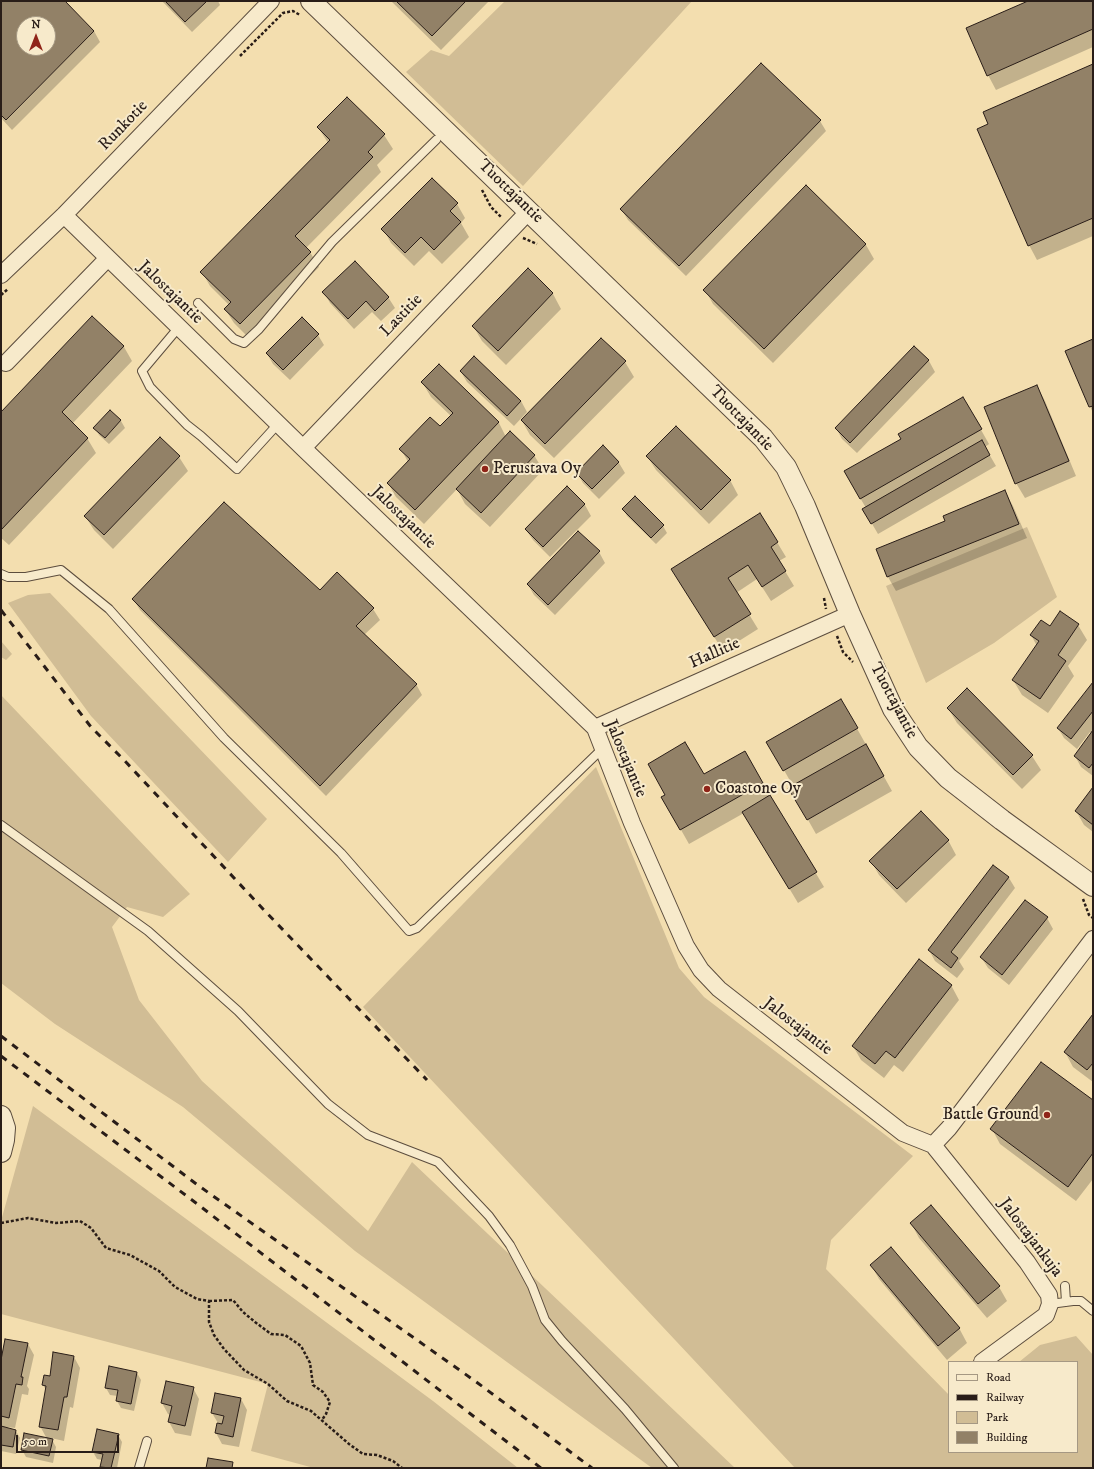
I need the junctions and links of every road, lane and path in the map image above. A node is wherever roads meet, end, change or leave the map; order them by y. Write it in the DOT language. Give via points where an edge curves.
graph roads {
  1 [pos="271,1"];
  2 [pos="314,4"];
  3 [pos="239,58"];
  4 [pos="436,140"];
  5 [pos="479,185"];
  6 [pos="529,211"];
  7 [pos="64,215"];
  8 [pos="513,228"];
  9 [pos="542,246"];
  10 [pos="108,258"];
  11 [pos="7,280"];
  12 [pos="1,296"];
  13 [pos="198,303"];
  14 [pos="178,327"];
  15 [pos="6,363"];
  16 [pos="278,424"];
  17 [pos="303,448"];
  18 [pos="1,574"];
  19 [pos="824,597"];
  20 [pos="850,614"];
  21 [pos="831,623"];
  22 [pos="855,664"];
  23 [pos="595,728"];
  24 [pos="603,748"];
  25 [pos="1,825"];
  26 [pos="1087,891"];
  27 [pos="1093,918"];
  28 [pos="1093,939"];
  29 [pos="3,1122"];
  30 [pos="933,1145"];
  31 [pos="1,1152"];
  32 [pos="1,1223"];
  33 [pos="1065,1286"];
  34 [pos="209,1301"];
  35 [pos="1066,1302"];
  36 [pos="1050,1304"];
  37 [pos="1093,1311"];
  38 [pos="983,1361"];
  39 [pos="322,1420"];
  40 [pos="147,1441"];
  41 [pos="139,1468"];
  42 [pos="402,1468"];
  43 [pos="674,1468"];
  1 -- 7 [label="street, Runkotie"];
  2 -- 3 [label="path" via="307,18 293,11 283,13"];
  2 -- 6 [label="street, Tuottajantie"];
  4 -- 13 [label="lane" via="332,242 259,329 244,343 234,339"];
  5 -- 8 [label="path" via="491,207"];
  6 -- 8 [label="street, Lastitie"];
  6 -- 20 [label="street, Tuottajantie" via="763,438 786,467"];
  7 -- 10 [label="street, Jalostajantie"];
  7 -- 11 [label="street, Runkotie"];
  8 -- 9 [label="path" via="525,239"];
  8 -- 17 [label="street, Lastitie"];
  10 -- 14 [label="street, Jalostajantie"];
  10 -- 15 [label="street"];
  11 -- 12 [label="path"];
  14 -- 16 [label="street, Jalostajantie"];
  14 -- 16 [label="lane" via="142,371 150,387 187,425 236,469"];
  16 -- 17 [label="street, Jalostajantie"];
  17 -- 23 [label="street, Jalostajantie"];
  18 -- 24 [label="lane" via="8,577 26,577 61,570 109,609 224,738 341,853 409,931 417,928"];
  19 -- 21 [label="path"];
  20 -- 21 [label="street, Hallitie"];
  20 -- 26 [label="street, Tuottajantie" via="893,709 918,747 948,778"];
  21 -- 22 [label="path" via="843,652"];
  21 -- 23 [label="street, Hallitie"];
  23 -- 24 [label="street, Jalostajantie"];
  24 -- 30 [label="street, Jalostajantie" via="686,946 701,970 719,989 902,1133"];
  25 -- 43 [label="lane" via="148,931 238,1011 328,1104 368,1135 438,1162 489,1216 510,1245 532,1286 545,1320 625,1408"];
  26 -- 27 [label="path" via="1084,900 1089,915"];
  28 -- 30 [label="street" via="949,1128"];
  29 -- 31 [label="street" via="4,1140"];
  30 -- 36 [label="street, Jalostajankuja" via="1027,1262 1049,1295"];
  32 -- 34 [label="path" via="28,1218 56,1222 80,1221 91,1228 106,1248 130,1255 159,1271 175,1287 197,1299"];
  33 -- 35 [label="lane"];
  34 -- 39 [label="path" via="209,1322 224,1349 244,1370 268,1384 287,1401 311,1411"];
  34 -- 39 [label="path" via="234,1300 243,1312 271,1334 285,1335 301,1346 310,1363 313,1385 323,1392 330,1402"];
  35 -- 36 [label="lane"];
  35 -- 37 [label="lane" via="1081,1301"];
  36 -- 38 [label="street, Jalostajankuja" via="1046,1314"];
  39 -- 42 [label="path" via="363,1454 377,1455 394,1461"];
  40 -- 41 [label="lane"];
}
